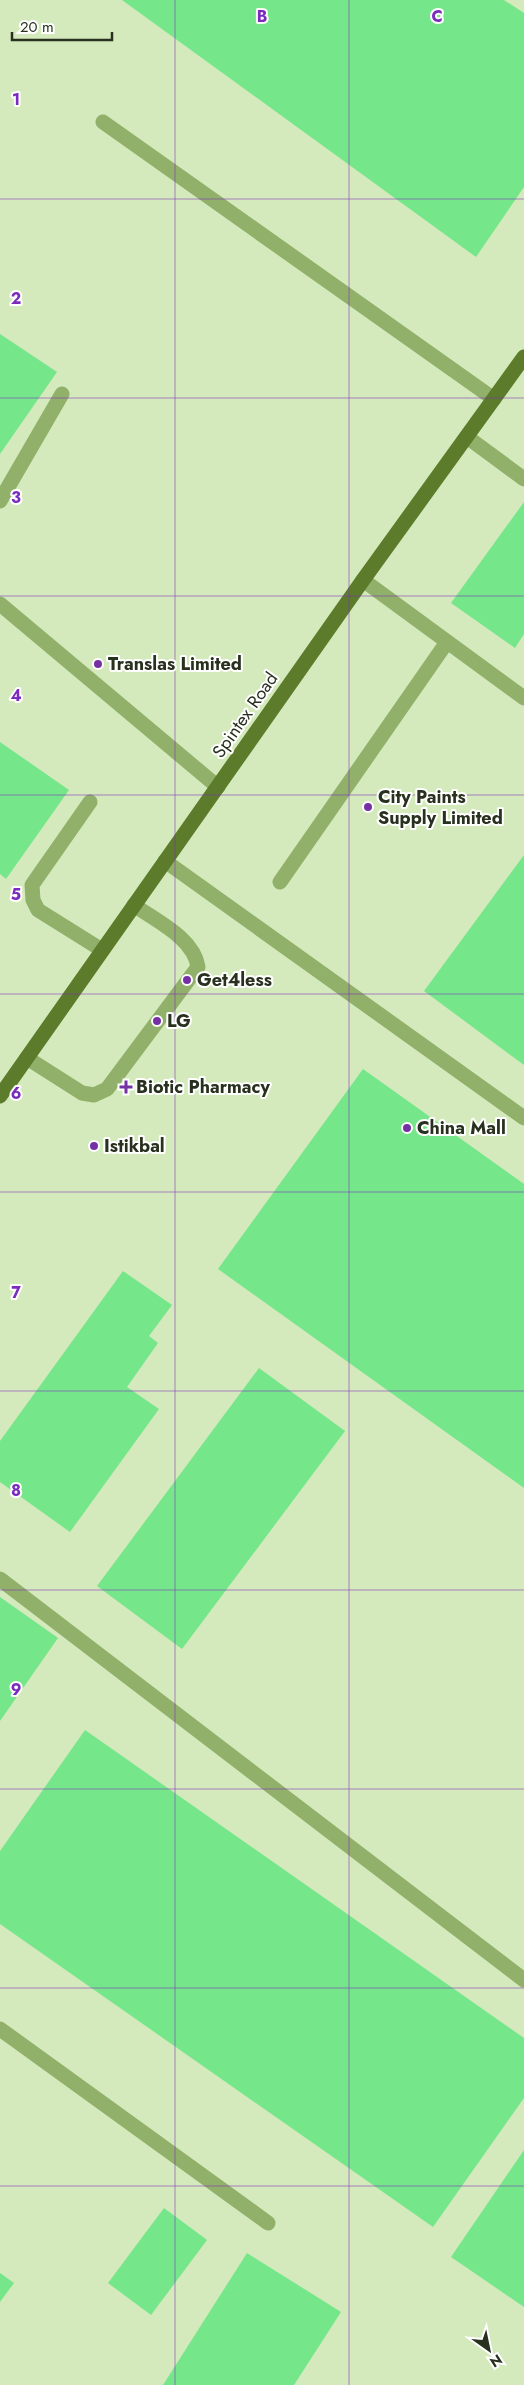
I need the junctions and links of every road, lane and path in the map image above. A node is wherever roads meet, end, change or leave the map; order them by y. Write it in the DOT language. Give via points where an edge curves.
graph roads {
  1 [pos="103,122"];
  2 [pos="524,357"];
  3 [pos="62,394"];
  4 [pos="494,399"];
  5 [pos="467,437"];
  6 [pos="524,478"];
  7 [pos="0,501"];
  8 [pos="364,580"];
  9 [pos="0,604"];
  10 [pos="447,642"];
  11 [pos="524,698"];
  12 [pos="218,787"];
  13 [pos="90,802"];
  14 [pos="165,861"];
  15 [pos="280,882"];
  16 [pos="134,905"];
  17 [pos="102,950"];
  18 [pos="27,1058"];
  19 [pos="0,1096"];
  20 [pos="524,1118"];
  21 [pos="0,1579"];
  22 [pos="524,1980"];
  23 [pos="0,2029"];
  24 [pos="268,2223"];
  1 -- 4 [label="lane"];
  2 -- 4 [label="main road, Spintex Road"];
  3 -- 7 [label="lane"];
  4 -- 5 [label="main road, Spintex Road"];
  5 -- 6 [label="lane"];
  5 -- 8 [label="main road, Spintex Road"];
  8 -- 10 [label="lane"];
  8 -- 12 [label="main road, Spintex Road"];
  9 -- 12 [label="lane"];
  10 -- 11 [label="lane"];
  10 -- 15 [label="lane"];
  12 -- 14 [label="main road, Spintex Road"];
  13 -- 17 [label="lane" via="32,885 33,900 38,910"];
  14 -- 16 [label="main road, Spintex Road"];
  14 -- 20 [label="lane"];
  16 -- 17 [label="main road, Spintex Road"];
  16 -- 18 [label="lane" via="190,945 197,956 198,967 107,1089 94,1096 82,1093"];
  17 -- 18 [label="main road, Spintex Road"];
  18 -- 19 [label="main road, Spintex Road"];
  21 -- 22 [label="lane"];
  23 -- 24 [label="lane"];
}
